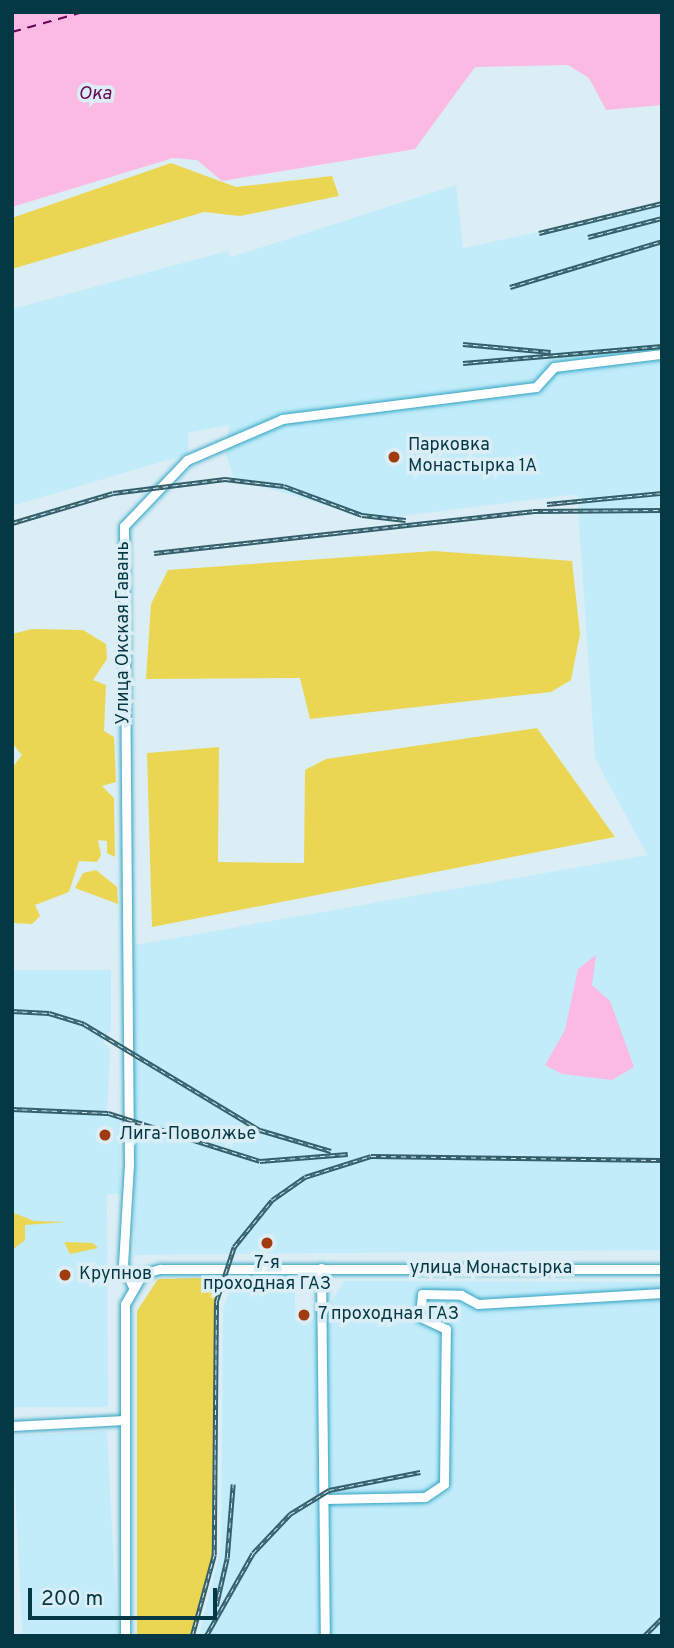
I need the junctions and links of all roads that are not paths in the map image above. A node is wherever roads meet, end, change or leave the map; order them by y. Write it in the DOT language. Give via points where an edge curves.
graph roads {
  1 [pos="662,354"];
  2 [pos="321,1268"];
  3 [pos="662,1269"];
  4 [pos="132,1285"];
  5 [pos="662,1293"];
  6 [pos="124,1420"];
  7 [pos="12,1426"];
  8 [pos="326,1499"];
  9 [pos="125,1636"];
  10 [pos="325,1636"];
  1 -- 4 [label="street, Улица Окская Гавань" via="554,366 536,387 282,419 187,460 137,506 124,526 127,967 123,1265"];
  2 -- 3 [label="street, улица Монастырка"];
  2 -- 4 [label="street, улица Монастырка" via="160,1269"];
  2 -- 8 [label="street"];
  4 -- 6 [label="street" via="125,1304"];
  5 -- 8 [label="street" via="478,1304 461,1294 422,1294 419,1317 446,1329 444,1483 425,1497"];
  6 -- 7 [label="street"];
  6 -- 9 [label="street"];
  8 -- 10 [label="street"];
}
